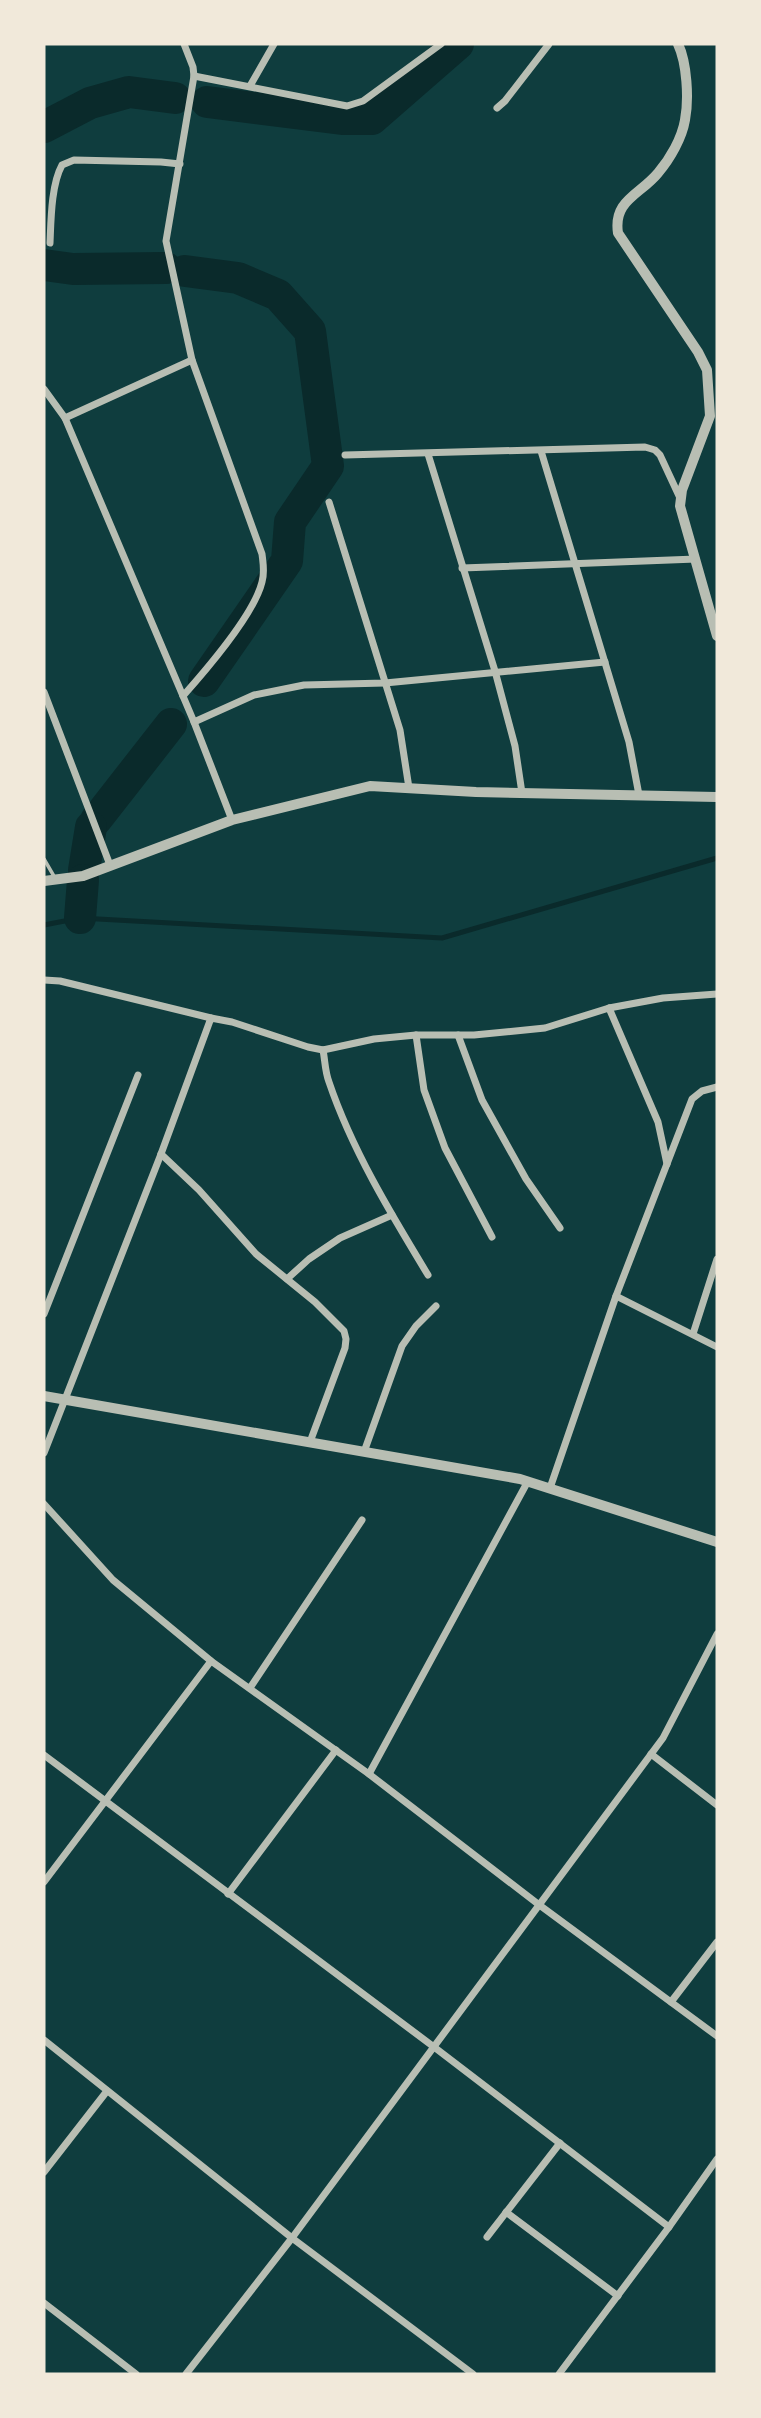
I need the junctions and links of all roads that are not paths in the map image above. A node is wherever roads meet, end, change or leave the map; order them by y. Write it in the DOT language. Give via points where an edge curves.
graph roads {
  1 [pos="184,44"];
  2 [pos="274,44"];
  3 [pos="440,44"];
  4 [pos="548,44"];
  5 [pos="678,44"];
  6 [pos="194,76"];
  7 [pos="250,86"];
  8 [pos="497,107"];
  9 [pos="180,164"];
  10 [pos="50,243"];
  11 [pos="192,360"];
  12 [pos="44,389"];
  13 [pos="65,418"];
  14 [pos="541,451"];
  15 [pos="428,454"];
  16 [pos="345,455"];
  17 [pos="680,499"];
  18 [pos="329,502"];
  19 [pos="696,559"];
  20 [pos="577,564"];
  21 [pos="462,568"];
  22 [pos="717,636"];
  23 [pos="605,662"];
  24 [pos="495,671"];
  25 [pos="385,683"];
  26 [pos="44,692"];
  27 [pos="183,696"];
  28 [pos="194,722"];
  29 [pos="409,788"];
  30 [pos="522,793"];
  31 [pos="639,795"];
  32 [pos="717,797"];
  33 [pos="232,820"];
  34 [pos="44,859"];
  35 [pos="110,866"];
  36 [pos="56,879"];
  37 [pos="44,881"];
  38 [pos="44,980"];
  39 [pos="717,994"];
  40 [pos="609,1009"];
  41 [pos="211,1018"];
  42 [pos="416,1035"];
  43 [pos="458,1035"];
  44 [pos="323,1050"];
  45 [pos="138,1075"];
  46 [pos="717,1087"];
  47 [pos="161,1154"];
  48 [pos="667,1164"];
  49 [pos="392,1216"];
  50 [pos="559,1228"];
  51 [pos="492,1237"];
  52 [pos="717,1259"];
  53 [pos="428,1275"];
  54 [pos="287,1279"];
  55 [pos="44,1286"];
  56 [pos="53,1289"];
  57 [pos="616,1296"];
  58 [pos="436,1306"];
  59 [pos="44,1314"];
  60 [pos="693,1334"];
  61 [pos="717,1347"];
  62 [pos="44,1396"];
  63 [pos="64,1400"];
  64 [pos="310,1442"];
  65 [pos="363,1452"];
  66 [pos="44,1453"];
  67 [pos="528,1481"];
  68 [pos="550,1488"];
  69 [pos="44,1504"];
  70 [pos="362,1520"];
  71 [pos="717,1542"];
  72 [pos="717,1633"];
  73 [pos="211,1661"];
  74 [pos="250,1688"];
  75 [pos="337,1750"];
  76 [pos="651,1754"];
  77 [pos="44,1755"];
  78 [pos="369,1774"];
  79 [pos="105,1801"];
  80 [pos="717,1805"];
  81 [pos="44,1882"];
  82 [pos="228,1894"];
  83 [pos="538,1904"];
  84 [pos="717,1942"];
  85 [pos="671,2002"];
  86 [pos="717,2036"];
  87 [pos="44,2040"];
  88 [pos="435,2047"];
  89 [pos="107,2091"];
  90 [pos="560,2143"];
  91 [pos="717,2159"];
  92 [pos="44,2172"];
  93 [pos="506,2213"];
  94 [pos="669,2227"];
  95 [pos="487,2237"];
  96 [pos="292,2238"];
  97 [pos="618,2296"];
  98 [pos="44,2303"];
  99 [pos="136,2374"];
  100 [pos="186,2374"];
  101 [pos="473,2374"];
  102 [pos="559,2374"];
  1 -- 6 [label="street"];
  2 -- 7 [label="street"];
  3 -- 7 [label="street" via="357,104 346,106"];
  4 -- 8 [label="street"];
  5 -- 17 [label="street" via="686,70 685,120 657,175 622,206 616,219 618,233 707,370 710,416"];
  6 -- 7 [label="street"];
  6 -- 9 [label="street"];
  9 -- 10 [label="street" via="74,160 62,165"];
  9 -- 11 [label="street" via="166,241"];
  11 -- 13 [label="street"];
  11 -- 27 [label="street" via="264,570 247,613"];
  12 -- 13 [label="street"];
  13 -- 27 [label="street"];
  14 -- 15 [label="street"];
  14 -- 17 [label="street" via="655,450"];
  14 -- 20 [label="street"];
  15 -- 16 [label="street"];
  15 -- 21 [label="street"];
  17 -- 19 [label="street"];
  18 -- 25 [label="street"];
  19 -- 20 [label="street"];
  19 -- 22 [label="street"];
  20 -- 21 [label="street"];
  20 -- 23 [label="street"];
  21 -- 24 [label="street"];
  23 -- 24 [label="street"];
  23 -- 31 [label="street"];
  24 -- 25 [label="street"];
  24 -- 30 [label="street"];
  25 -- 28 [label="street" via="331,682 254,695"];
  25 -- 29 [label="street" via="400,730"];
  26 -- 35 [label="street"];
  27 -- 28 [label="street"];
  28 -- 33 [label="street"];
  29 -- 30 [label="street"];
  29 -- 33 [label="street" via="370,786"];
  30 -- 31 [label="street"];
  31 -- 32 [label="street"];
  33 -- 35 [label="street"];
  34 -- 36 [label="lane"];
  35 -- 36 [label="street"];
  36 -- 37 [label="street"];
  38 -- 41 [label="street"];
  39 -- 40 [label="street"];
  40 -- 43 [label="street" via="545,1028"];
  40 -- 48 [label="street" via="657,1122"];
  41 -- 44 [label="street"];
  41 -- 47 [label="street"];
  42 -- 43 [label="street"];
  42 -- 44 [label="street"];
  42 -- 51 [label="street" via="424,1090 445,1148"];
  43 -- 50 [label="street" via="482,1100"];
  44 -- 49 [label="street" via="328,1080"];
  45 -- 56 [label="street"];
  46 -- 48 [label="street" via="692,1099"];
  47 -- 54 [label="street" via="256,1254"];
  47 -- 63 [label="street"];
  48 -- 57 [label="street"];
  49 -- 53 [label="street"];
  49 -- 54 [label="street" via="340,1238"];
  52 -- 60 [label="street"];
  54 -- 64 [label="street" via="344,1331 346,1339"];
  55 -- 56 [label="street"];
  56 -- 59 [label="street"];
  57 -- 60 [label="street"];
  57 -- 68 [label="street"];
  58 -- 65 [label="street" via="402,1346"];
  60 -- 61 [label="street"];
  62 -- 63 [label="street"];
  63 -- 64 [label="street"];
  63 -- 66 [label="street"];
  64 -- 65 [label="street"];
  65 -- 67 [label="street"];
  67 -- 68 [label="street"];
  67 -- 78 [label="street"];
  68 -- 71 [label="street"];
  69 -- 73 [label="street" via="113,1580"];
  70 -- 74 [label="street"];
  72 -- 76 [label="street"];
  73 -- 74 [label="street"];
  73 -- 79 [label="street"];
  74 -- 75 [label="street"];
  75 -- 78 [label="street"];
  75 -- 82 [label="street"];
  76 -- 80 [label="street"];
  76 -- 83 [label="street"];
  77 -- 79 [label="street"];
  78 -- 83 [label="street"];
  79 -- 81 [label="street"];
  79 -- 82 [label="street"];
  82 -- 88 [label="street"];
  83 -- 85 [label="street"];
  83 -- 88 [label="street"];
  84 -- 85 [label="street"];
  85 -- 86 [label="street"];
  87 -- 89 [label="street"];
  88 -- 90 [label="street"];
  88 -- 96 [label="street"];
  89 -- 92 [label="street"];
  89 -- 96 [label="street"];
  90 -- 93 [label="street"];
  90 -- 94 [label="street"];
  91 -- 94 [label="street"];
  93 -- 95 [label="street"];
  93 -- 97 [label="street"];
  94 -- 97 [label="street"];
  96 -- 100 [label="street"];
  96 -- 101 [label="street"];
  97 -- 102 [label="street"];
  98 -- 99 [label="street"];
}
